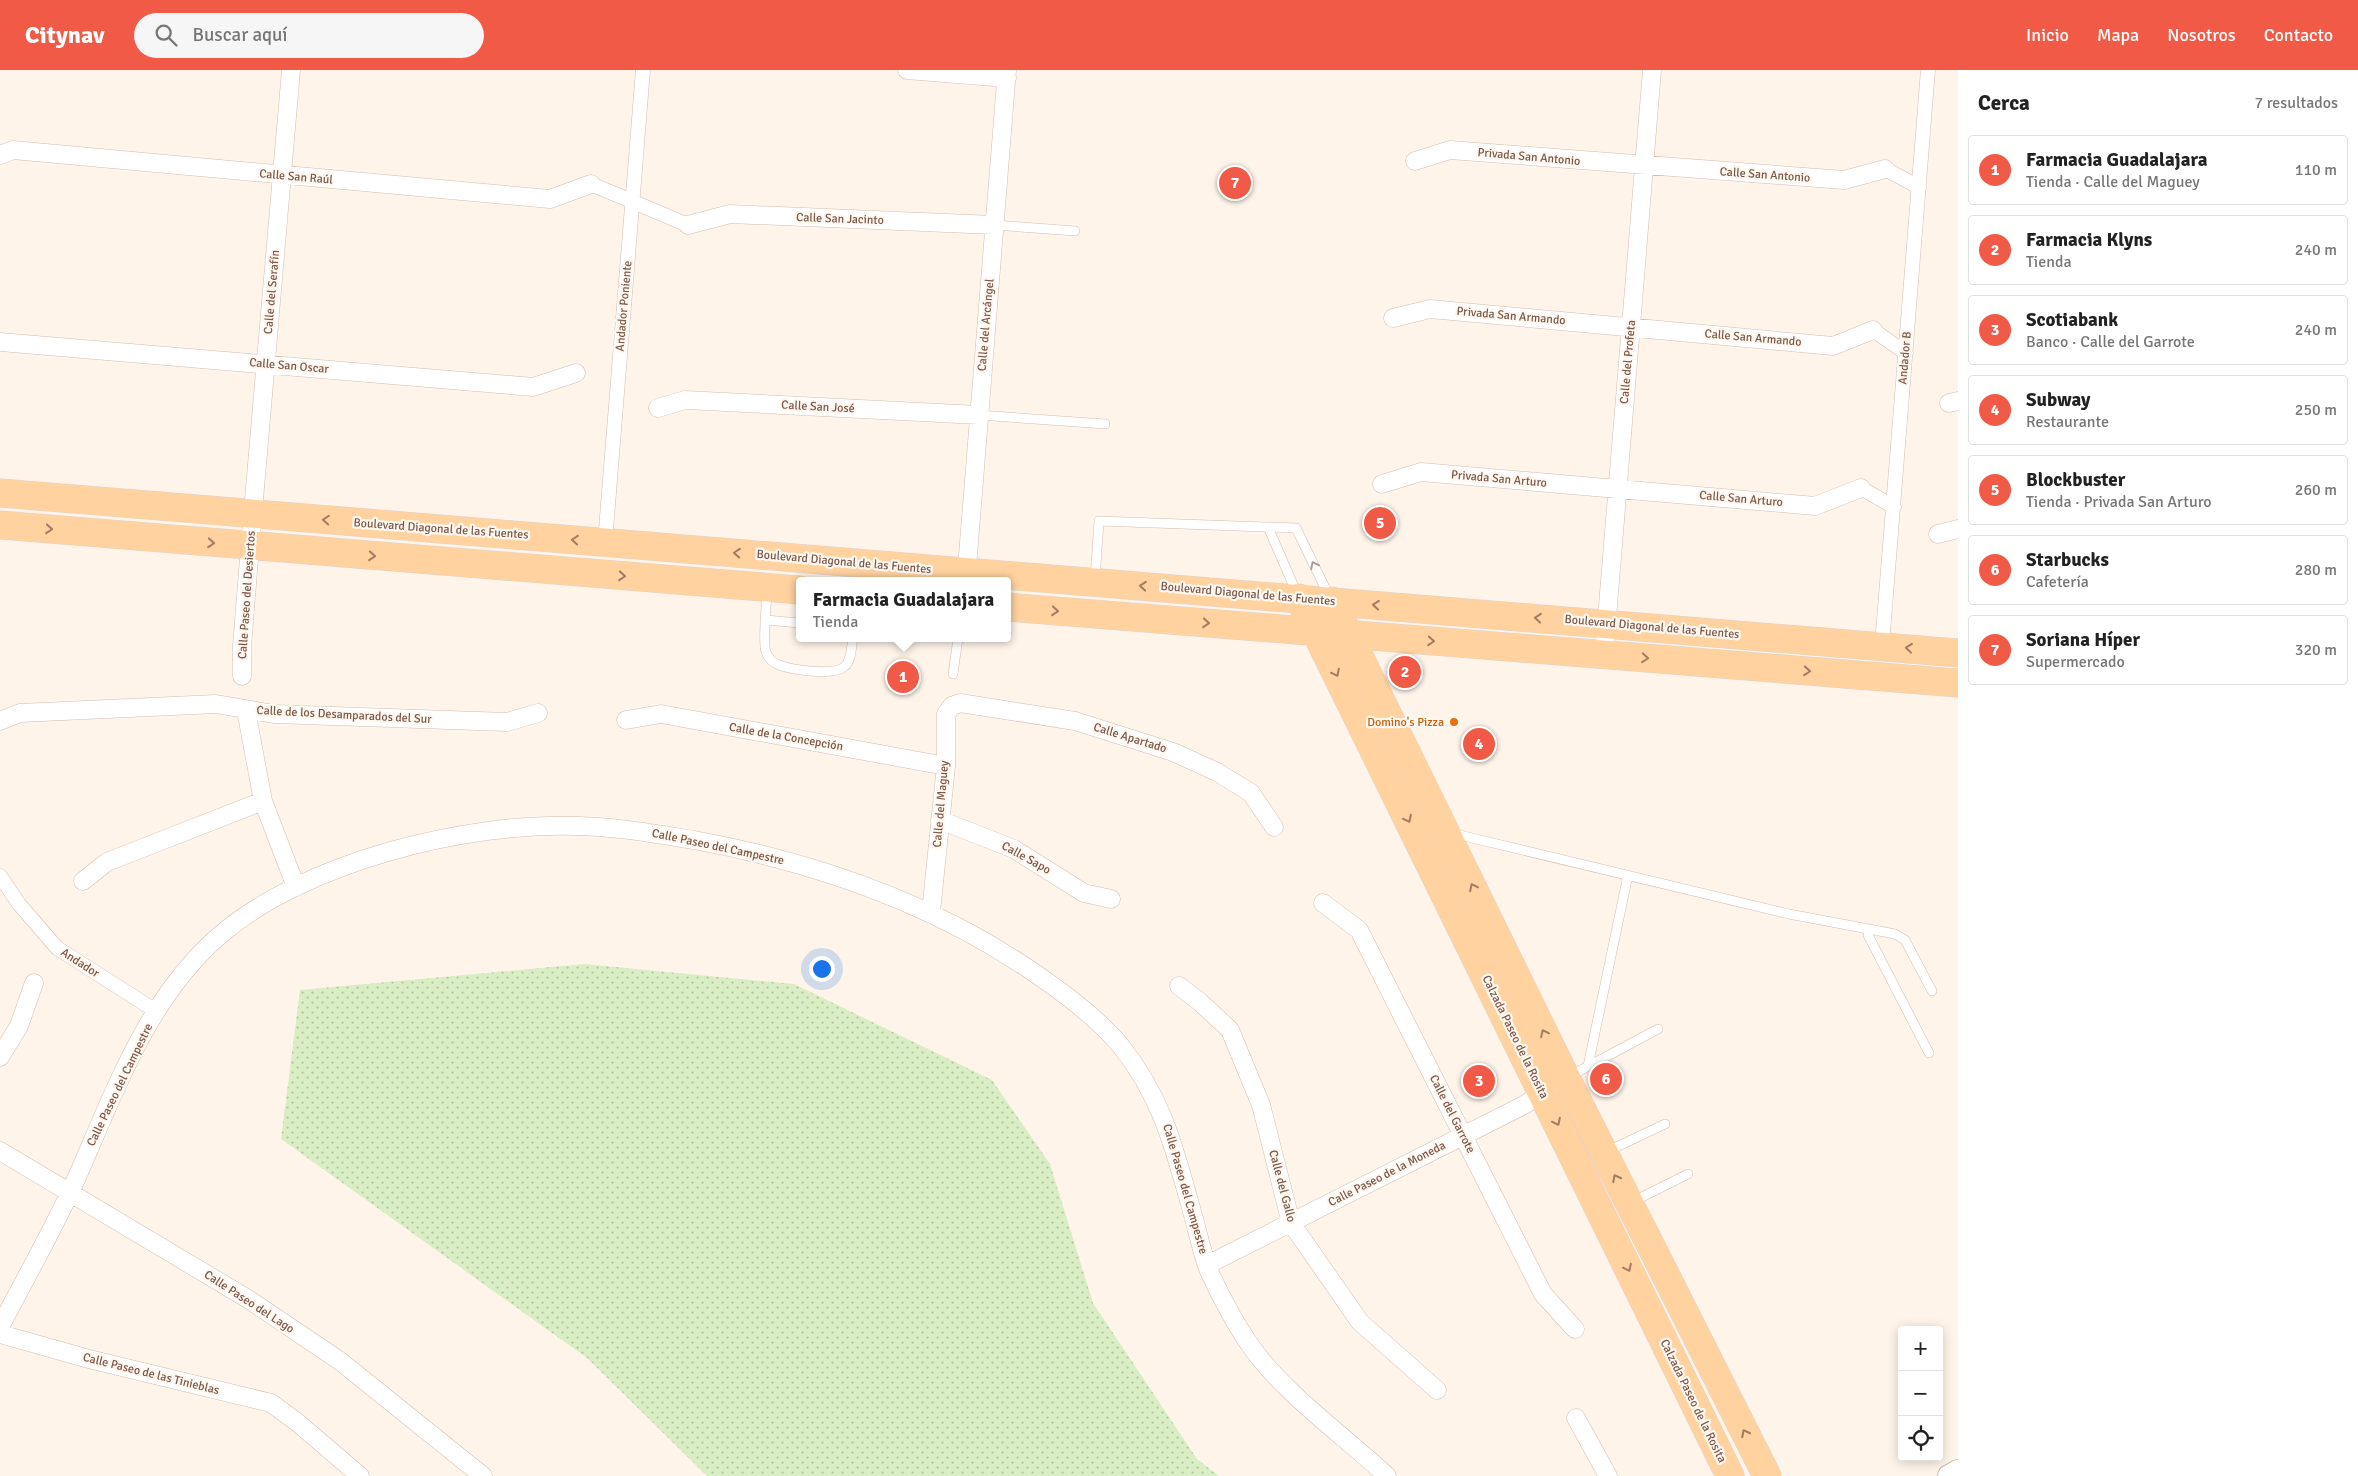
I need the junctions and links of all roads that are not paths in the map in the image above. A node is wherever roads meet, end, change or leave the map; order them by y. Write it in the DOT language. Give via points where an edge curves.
graph roads {
  1 [pos="291,70"];
  2 [pos="644,70"];
  3 [pos="907,70"];
  4 [pos="1652,70"];
  5 [pos="1928,70"];
  6 [pos="1007,74"];
  7 [pos="0,155"];
  8 [pos="1415,161"];
  9 [pos="1644,166"];
  10 [pos="1885,169"];
  11 [pos="282,176"];
  12 [pos="591,184"];
  13 [pos="1919,187"];
  14 [pos="633,202"];
  15 [pos="688,225"];
  16 [pos="994,225"];
  17 [pos="1075,231"];
  18 [pos="1393,318"];
  19 [pos="1631,327"];
  20 [pos="1873,330"];
  21 [pos="0,342"];
  22 [pos="1906,353"];
  23 [pos="266,364"];
  24 [pos="576,373"];
  25 [pos="658,408"];
  26 [pos="979,415"];
  27 [pos="1105,424"];
  28 [pos="1382,484"];
  29 [pos="1861,488"];
  30 [pos="1618,489"];
  31 [pos="0,493"];
  32 [pos="1894,507"];
  33 [pos="253,515"];
  34 [pos="0,526"];
  35 [pos="1268,528"];
  36 [pos="1958,529"];
  37 [pos="1938,534"];
  38 [pos="605,542"];
  39 [pos="250,546"];
  40 [pos="966,576"];
  41 [pos="988,577"];
  42 [pos="1011,578"];
  43 [pos="1095,582"];
  44 [pos="767,588"];
  45 [pos="796,590"];
  46 [pos="1299,598"];
  47 [pos="1332,601"];
  48 [pos="1011,607"];
  49 [pos="766,620"];
  50 [pos="796,623"];
  51 [pos="1607,623"];
  52 [pos="1316,632"];
  53 [pos="1347,634"];
  54 [pos="852,642"];
  55 [pos="957,642"];
  56 [pos="1882,645"];
  57 [pos="1958,653"];
  58 [pos="1604,654"];
  59 [pos="953,674"];
  60 [pos="242,676"];
  61 [pos="1958,683"];
  62 [pos="960,703"];
  63 [pos="246,710"];
  64 [pos="538,713"];
  65 [pos="626,720"];
  66 [pos="0,721"];
  67 [pos="946,766"];
  68 [pos="263,800"];
  69 [pos="940,820"];
  70 [pos="1274,827"];
  71 [pos="1446,832"];
  72 [pos="1628,875"];
  73 [pos="0,876"];
  74 [pos="83,881"];
  75 [pos="296,886"];
  76 [pos="1110,899"];
  77 [pos="1323,903"];
  78 [pos="931,912"];
  79 [pos="1868,935"];
  80 [pos="34,983"];
  81 [pos="1179,986"];
  82 [pos="1932,991"];
  83 [pos="156,1011"];
  84 [pos="1658,1029"];
  85 [pos="1929,1054"];
  86 [pos="0,1056"];
  87 [pos="1577,1072"];
  88 [pos="1542,1093"];
  89 [pos="1665,1124"];
  90 [pos="1463,1136"];
  91 [pos="0,1151"];
  92 [pos="1604,1153"];
  93 [pos="1688,1174"];
  94 [pos="70,1192"];
  95 [pos="1629,1203"];
  96 [pos="1291,1223"];
  97 [pos="1207,1265"];
  98 [pos="0,1327"];
  99 [pos="1576,1329"];
  100 [pos="0,1334"];
  101 [pos="1437,1390"];
  102 [pos="1576,1418"];
  103 [pos="1958,1471"];
  104 [pos="360,1476"];
  105 [pos="483,1476"];
  106 [pos="1387,1476"];
  107 [pos="1608,1476"];
  108 [pos="1730,1476"];
  109 [pos="1767,1476"];
  110 [pos="1949,1476"];
  1 -- 11 [label="street, Calle del Serafín"];
  2 -- 14 [label="street, Andador Poniente"];
  3 -- 6 [label="street"];
  4 -- 9 [label="street, Calle del Profeta"];
  5 -- 13 [label="street, Andador B"];
  6 -- 16 [label="street, Calle del Arcángel"];
  7 -- 11 [label="street, Calle San Raúl" via="12,150"];
  8 -- 9 [label="street, Privada San Antonio" via="1450,150"];
  9 -- 10 [label="street, Calle San Antonio" via="1844,180"];
  9 -- 19 [label="street, Calle del Profeta"];
  10 -- 13 [label="street"];
  11 -- 12 [label="street, Calle San Raúl" via="550,199"];
  11 -- 23 [label="street, Calle del Serafín"];
  12 -- 14 [label="street"];
  13 -- 22 [label="street, Andador B"];
  14 -- 15 [label="street"];
  14 -- 38 [label="street, Andador Poniente"];
  15 -- 16 [label="street, Calle San Jacinto" via="730,214"];
  16 -- 17 [label="lane"];
  16 -- 26 [label="street, Calle del Arcángel"];
  18 -- 19 [label="street, Privada San Armando" via="1430,309"];
  19 -- 20 [label="street, Calle San Armando" via="1832,346"];
  19 -- 30 [label="street, Calle del Profeta"];
  20 -- 22 [label="street"];
  21 -- 23 [label="street, Calle San Oscar"];
  22 -- 32 [label="street, Andador B"];
  23 -- 24 [label="street, Calle San Oscar" via="534,387"];
  23 -- 33 [label="street, Calle del Serafín"];
  25 -- 26 [label="street, Calle San José" via="685,400"];
  26 -- 27 [label="lane"];
  26 -- 40 [label="street, Calle del Arcángel"];
  28 -- 30 [label="street, Privada San Arturo" via="1421,472"];
  29 -- 30 [label="street, Calle San Arturo" via="1815,506"];
  29 -- 32 [label="street"];
  30 -- 51 [label="street, Calle del Profeta"];
  31 -- 33 [label="main road, Boulevard Diagonal de las Fuentes"];
  32 -- 56 [label="street, Andador B"];
  38 -- 33 [label="main road, Boulevard Diagonal de las Fuentes, one-way"];
  33 -- 39 [label="street, Calle Paseo del Desiertos"];
  34 -- 39 [label="main road, one-way"];
  35 -- 43 [label="lane" via="1099,521"];
  35 -- 46 [label="lane"];
  47 -- 35 [label="lane, one-way" via="1296,528"];
  36 -- 37 [label="street"];
  40 -- 38 [label="main road, Boulevard Diagonal de las Fuentes, one-way"];
  39 -- 44 [label="main road, one-way"];
  39 -- 60 [label="street, Calle Paseo del Desiertos"];
  40 -- 41 [label="main road, Boulevard Diagonal de las Fuentes"];
  42 -- 43 [label="main road, Boulevard Diagonal de las Fuentes"];
  46 -- 43 [label="main road, Boulevard Diagonal de las Fuentes, one-way"];
  44 -- 45 [label="main road"];
  44 -- 49 [label="lane"];
  46 -- 47 [label="main road, Boulevard Diagonal de las Fuentes"];
  46 -- 52 [label="main road, Calzada Paseo de la Rosita"];
  51 -- 47 [label="main road, Boulevard Diagonal de las Fuentes, one-way"];
  47 -- 53 [label="main road"];
  48 -- 52 [label="main road, one-way"];
  49 -- 50 [label="lane"];
  49 -- 54 [label="lane" via="765,651 770,661 778,665 837,671 849,660"];
  51 -- 56 [label="main road, Boulevard Diagonal de las Fuentes"];
  51 -- 58 [label="street, Calle del Profeta"];
  52 -- 53 [label="main road"];
  52 -- 88 [label="main road, Calzada Paseo de la Rosita, one-way"];
  53 -- 58 [label="main road, one-way"];
  53 -- 71 [label="main road"];
  55 -- 59 [label="lane"];
  57 -- 56 [label="main road, Boulevard Diagonal de las Fuentes, one-way"];
  58 -- 61 [label="main road, one-way"];
  62 -- 67 [label="street, Calle del Maguey" via="952,706 946,714"];
  62 -- 70 [label="street, Calle Apartado" via="1075,721 1173,752 1217,772 1251,793"];
  63 -- 64 [label="street, Calle de los Desamparados del Sur" via="274,714 507,722"];
  63 -- 66 [label="street, Calle de los Desamparados del Sur" via="216,704 20,714"];
  63 -- 68 [label="street"];
  65 -- 67 [label="street, Calle de la Concepción" via="661,714"];
  67 -- 69 [label="street, Calle del Maguey"];
  68 -- 74 [label="street" via="108,862"];
  68 -- 75 [label="street"];
  69 -- 76 [label="street, Calle Sapo" via="1014,849 1084,893"];
  69 -- 78 [label="street, Calle del Maguey"];
  71 -- 72 [label="lane"];
  87 -- 71 [label="main road, one-way"];
  72 -- 82 [label="lane" via="1789,914 1895,934 1905,940"];
  72 -- 87 [label="lane"];
  73 -- 83 [label="street, Andador" via="57,948"];
  75 -- 78 [label="street, Calle Paseo del Campestre" via="386,853 455,836 519,828 577,826 650,832 785,860"];
  75 -- 83 [label="street, Calle Paseo del Campestre" via="220,935 180,977"];
  77 -- 90 [label="street, Calle del Garrote" via="1359,930"];
  78 -- 97 [label="street, Calle Paseo del Campestre" via="1022,963 1082,1007 1120,1046 1144,1079 1164,1116"];
  79 -- 85 [label="lane"];
  80 -- 86 [label="street" via="20,1026"];
  81 -- 96 [label="street, Calle del Gallo" via="1230,1030 1261,1105"];
  83 -- 94 [label="street, Calle Paseo del Campestre" via="128,1062"];
  84 -- 87 [label="lane"];
  87 -- 88 [label="street, Calle Paseo de la Moneda"];
  87 -- 92 [label="main road"];
  88 -- 90 [label="street, Calle Paseo de la Moneda"];
  88 -- 108 [label="main road, Calzada Paseo de la Rosita, one-way"];
  89 -- 92 [label="lane"];
  90 -- 96 [label="street, Calle Paseo de la Moneda"];
  90 -- 99 [label="street, Calle del Garrote" via="1543,1294"];
  91 -- 94 [label="street, Calle Paseo del Lago"];
  95 -- 92 [label="main road, one-way"];
  93 -- 95 [label="lane"];
  94 -- 98 [label="street, Calle Paseo del Campestre"];
  94 -- 105 [label="street, Calle Paseo del Lago" via="248,1299 340,1361"];
  109 -- 95 [label="main road, one-way"];
  96 -- 97 [label="street, Calle Paseo de la Moneda"];
  96 -- 101 [label="street, Calle del Gallo" via="1360,1322"];
  97 -- 106 [label="street, Calle Paseo del Campestre" via="1253,1350 1286,1386"];
  100 -- 104 [label="street, Calle Paseo de las Tinieblas" via="271,1403"];
  102 -- 107 [label="street"];
  103 -- 110 [label="street"];
}
